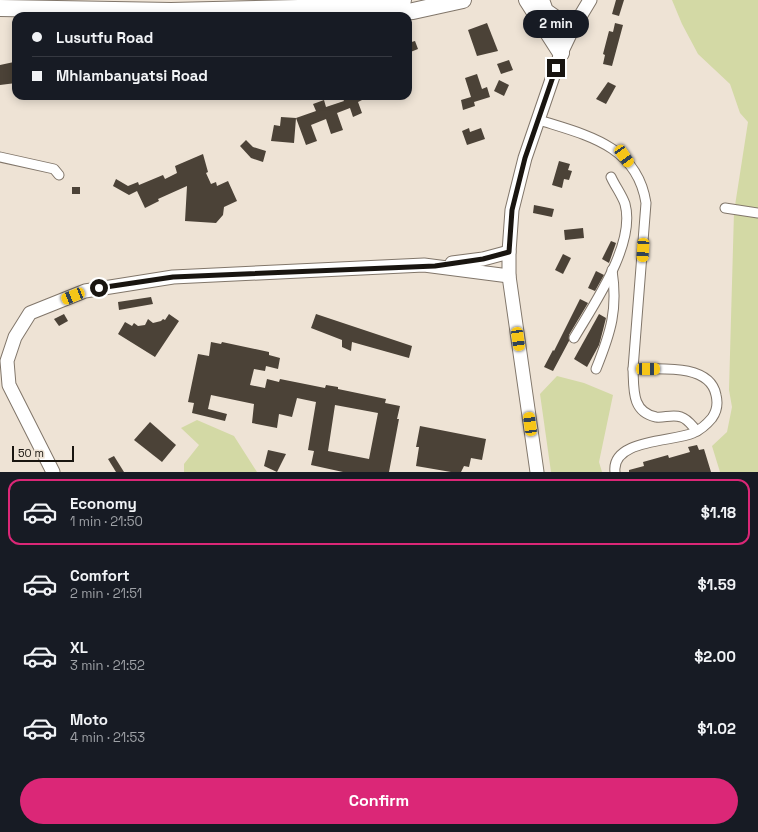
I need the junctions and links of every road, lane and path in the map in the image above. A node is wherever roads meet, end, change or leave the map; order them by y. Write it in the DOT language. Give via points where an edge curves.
graph roads {
  1 [pos="403,0"];
  2 [pos="463,0"];
  3 [pos="527,0"];
  4 [pos="541,0"];
  5 [pos="590,0"];
  6 [pos="0,8"];
  7 [pos="171,11"];
  8 [pos="183,12"];
  9 [pos="401,12"];
  10 [pos="572,30"];
  11 [pos="561,53"];
  12 [pos="539,120"];
  13 [pos="0,157"];
  14 [pos="59,175"];
  15 [pos="611,177"];
  16 [pos="725,208"];
  17 [pos="758,213"];
  18 [pos="509,252"];
  19 [pos="435,266"];
  20 [pos="612,270"];
  21 [pos="509,276"];
  22 [pos="574,338"];
  23 [pos="596,369"];
  24 [pos="633,369"];
  25 [pos="696,431"];
  26 [pos="53,472"];
  27 [pos="537,472"];
  28 [pos="615,472"];
  1 -- 7 [label="highway" via="341,7"];
  2 -- 9 [label="highway"];
  3 -- 11 [label="highway"];
  4 -- 10 [label="highway" via="545,10"];
  5 -- 10 [label="street"];
  6 -- 7 [label="highway"];
  7 -- 8 [label="highway"];
  10 -- 11 [label="street"];
  11 -- 12 [label="street"];
  12 -- 18 [label="street" via="525,158 512,210"];
  12 -- 24 [label="street" via="593,137 610,146 624,156 640,180 646,203"];
  13 -- 14 [label="street" via="54,168"];
  15 -- 20 [label="street" via="625,203 627,217 626,235"];
  16 -- 17 [label="street"];
  18 -- 19 [label="street" via="483,259"];
  18 -- 21 [label="street"];
  19 -- 21 [label="street"];
  19 -- 26 [label="street" via="173,277 85,291 30,313 15,337 7,361 9,385"];
  20 -- 22 [label="street"];
  20 -- 23 [label="street" via="614,309 610,335"];
  21 -- 27 [label="street"];
  24 -- 25 [label="street" via="634,396 640,408 656,417 680,416"];
  24 -- 25 [label="street" via="692,371 710,382 715,389 716,410 711,419"];
  25 -- 28 [label="street" via="634,446 623,452"];
}
